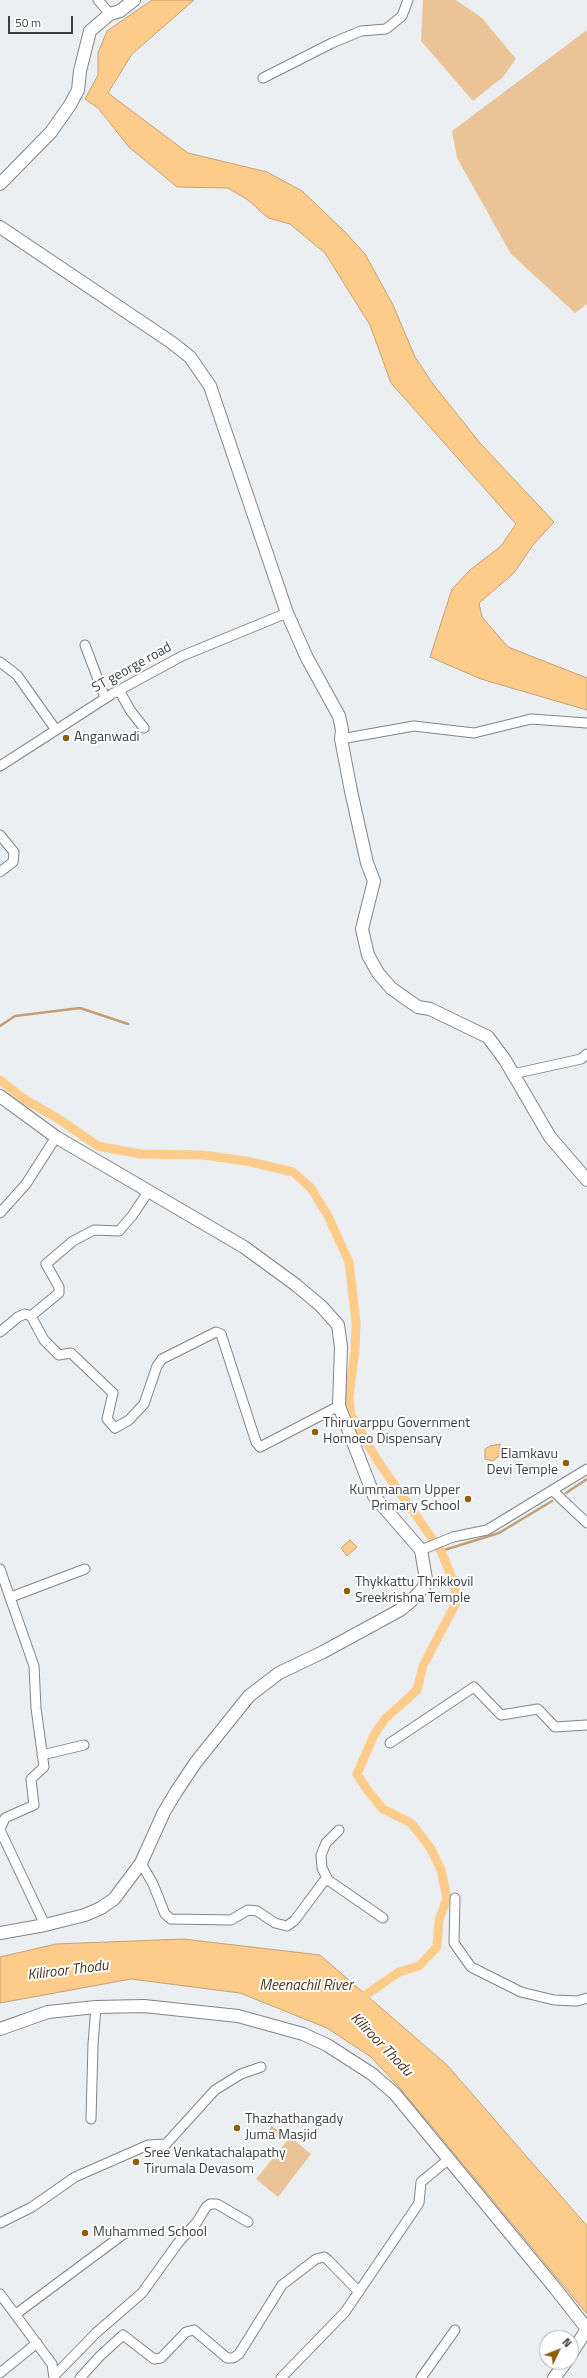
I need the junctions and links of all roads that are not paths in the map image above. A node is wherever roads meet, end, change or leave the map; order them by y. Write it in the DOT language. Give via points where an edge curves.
graph roads {
  1 [pos="98,0"];
  2 [pos="134,0"];
  3 [pos="408,0"];
  4 [pos="110,14"];
  5 [pos="262,78"];
  6 [pos="0,184"];
  7 [pos="0,227"];
  8 [pos="287,613"];
  9 [pos="86,645"];
  10 [pos="0,662"];
  11 [pos="119,690"];
  12 [pos="105,698"];
  13 [pos="587,723"];
  14 [pos="144,728"];
  15 [pos="56,730"];
  16 [pos="341,738"];
  17 [pos="0,766"];
  18 [pos="0,834"];
  19 [pos="0,872"];
  20 [pos="587,1054"];
  21 [pos="513,1074"];
  22 [pos="0,1096"];
  23 [pos="56,1137"];
  24 [pos="587,1180"];
  25 [pos="148,1192"];
  26 [pos="0,1213"];
  27 [pos="32,1316"];
  28 [pos="0,1332"];
  29 [pos="339,1406"];
  30 [pos="587,1469"];
  31 [pos="552,1490"];
  32 [pos="587,1523"];
  33 [pos="425,1548"];
  34 [pos="0,1569"];
  35 [pos="85,1569"];
  36 [pos="11,1597"];
  37 [pos="587,1725"];
  38 [pos="390,1743"];
  39 [pos="84,1745"];
  40 [pos="42,1754"];
  41 [pos="0,1829"];
  42 [pos="339,1830"];
  43 [pos="141,1863"];
  44 [pos="328,1880"];
  45 [pos="455,1898"];
  46 [pos="383,1918"];
  47 [pos="45,1925"];
  48 [pos="0,1933"];
  49 [pos="587,1998"];
  50 [pos="96,2007"];
  51 [pos="0,2029"];
  52 [pos="261,2067"];
  53 [pos="91,2119"];
  54 [pos="449,2159"];
  55 [pos="248,2222"];
  56 [pos="0,2223"];
  57 [pos="125,2233"];
  58 [pos="359,2292"];
  59 [pos="0,2294"];
  60 [pos="16,2314"];
  61 [pos="587,2329"];
  62 [pos="455,2330"];
  63 [pos="579,2342"];
  64 [pos="37,2343"];
  65 [pos="0,2373"];
  66 [pos="55,2376"];
  67 [pos="80,2378"];
  68 [pos="281,2378"];
  69 [pos="421,2378"];
  1 -- 4 [label="street"];
  2 -- 4 [label="main road" via="120,11"];
  3 -- 5 [label="street" via="402,16 386,29 361,32 332,43"];
  4 -- 6 [label="main road" via="90,31 78,90 70,105 51,132"];
  7 -- 8 [label="main road" via="171,342 200,370 215,398"];
  8 -- 11 [label="street, ST george road" via="182,656"];
  8 -- 16 [label="main road" via="307,658 339,716"];
  9 -- 12 [label="street"];
  10 -- 15 [label="street" via="17,675"];
  11 -- 12 [label="street, ST george road"];
  11 -- 14 [label="street"];
  12 -- 15 [label="street, ST george road"];
  13 -- 16 [label="street" via="532,719 474,733 414,726"];
  15 -- 17 [label="street, ST george road"];
  16 -- 21 [label="main road" via="367,863 374,882 362,929 368,955 378,973 391,988 418,1007 430,1009 488,1037"];
  18 -- 19 [label="street" via="14,852 13,862"];
  20 -- 21 [label="street" via="581,1058"];
  21 -- 24 [label="main road" via="550,1137"];
  22 -- 23 [label="main road"];
  23 -- 25 [label="main road"];
  23 -- 26 [label="street" via="26,1184"];
  25 -- 27 [label="street" via="119,1231 94,1230 72,1241 46,1264 59,1287 59,1292"];
  25 -- 29 [label="main road" via="244,1247 296,1285 321,1306 338,1325 341,1347"];
  27 -- 28 [label="street" via="25,1314 18,1317"];
  27 -- 29 [label="street" via="44,1340 59,1355 71,1353 113,1394 107,1419 115,1428 129,1420 144,1404 157,1366 162,1359 216,1332 221,1334 256,1442 260,1447"];
  29 -- 33 [label="main road" via="374,1496"];
  30 -- 31 [label="street"];
  31 -- 32 [label="street"];
  31 -- 33 [label="street" via="488,1530 453,1537"];
  33 -- 43 [label="main road" via="424,1587 411,1601 400,1610 323,1652 279,1673 249,1696 196,1762 176,1792"];
  34 -- 36 [label="street"];
  35 -- 36 [label="street"];
  36 -- 40 [label="street" via="34,1666"];
  37 -- 38 [label="street" via="555,1727 538,1709 501,1715 474,1687"];
  39 -- 40 [label="street"];
  40 -- 41 [label="street" via="44,1767 31,1779 34,1805 5,1818"];
  41 -- 47 [label="street"];
  42 -- 44 [label="street" via="326,1843 321,1855 322,1868"];
  43 -- 44 [label="street" via="165,1914 171,1919 231,1920 248,1910 257,1911 275,1923 287,1926 295,1920 324,1881"];
  43 -- 47 [label="main road" via="114,1899 101,1908 85,1915"];
  44 -- 46 [label="street"];
  45 -- 49 [label="street" via="454,1943 471,1967 520,1992 554,2000 577,2001"];
  47 -- 48 [label="main road"];
  50 -- 51 [label="main road" via="48,2012"];
  50 -- 53 [label="street"];
  50 -- 54 [label="main road" via="144,2006 238,2016 304,2034 350,2059 390,2089"];
  52 -- 56 [label="street" via="241,2074 215,2090 166,2144 148,2145 75,2177 32,2207"];
  54 -- 58 [label="street" via="421,2182 419,2203"];
  54 -- 61 [label="main road"];
  55 -- 66 [label="street" via="217,2204 206,2207 142,2293 96,2333"];
  57 -- 60 [label="street"];
  58 -- 67 [label="street" via="328,2260 324,2257 316,2259 282,2285 239,2354 233,2358 227,2358 194,2330 186,2332 161,2358 154,2359 123,2335"];
  58 -- 68 [label="street" via="345,2312"];
  59 -- 60 [label="street"];
  60 -- 64 [label="street"];
  61 -- 63 [label="main road"];
  62 -- 69 [label="street"];
  64 -- 65 [label="street"];
  64 -- 66 [label="street" via="52,2364"];
}
